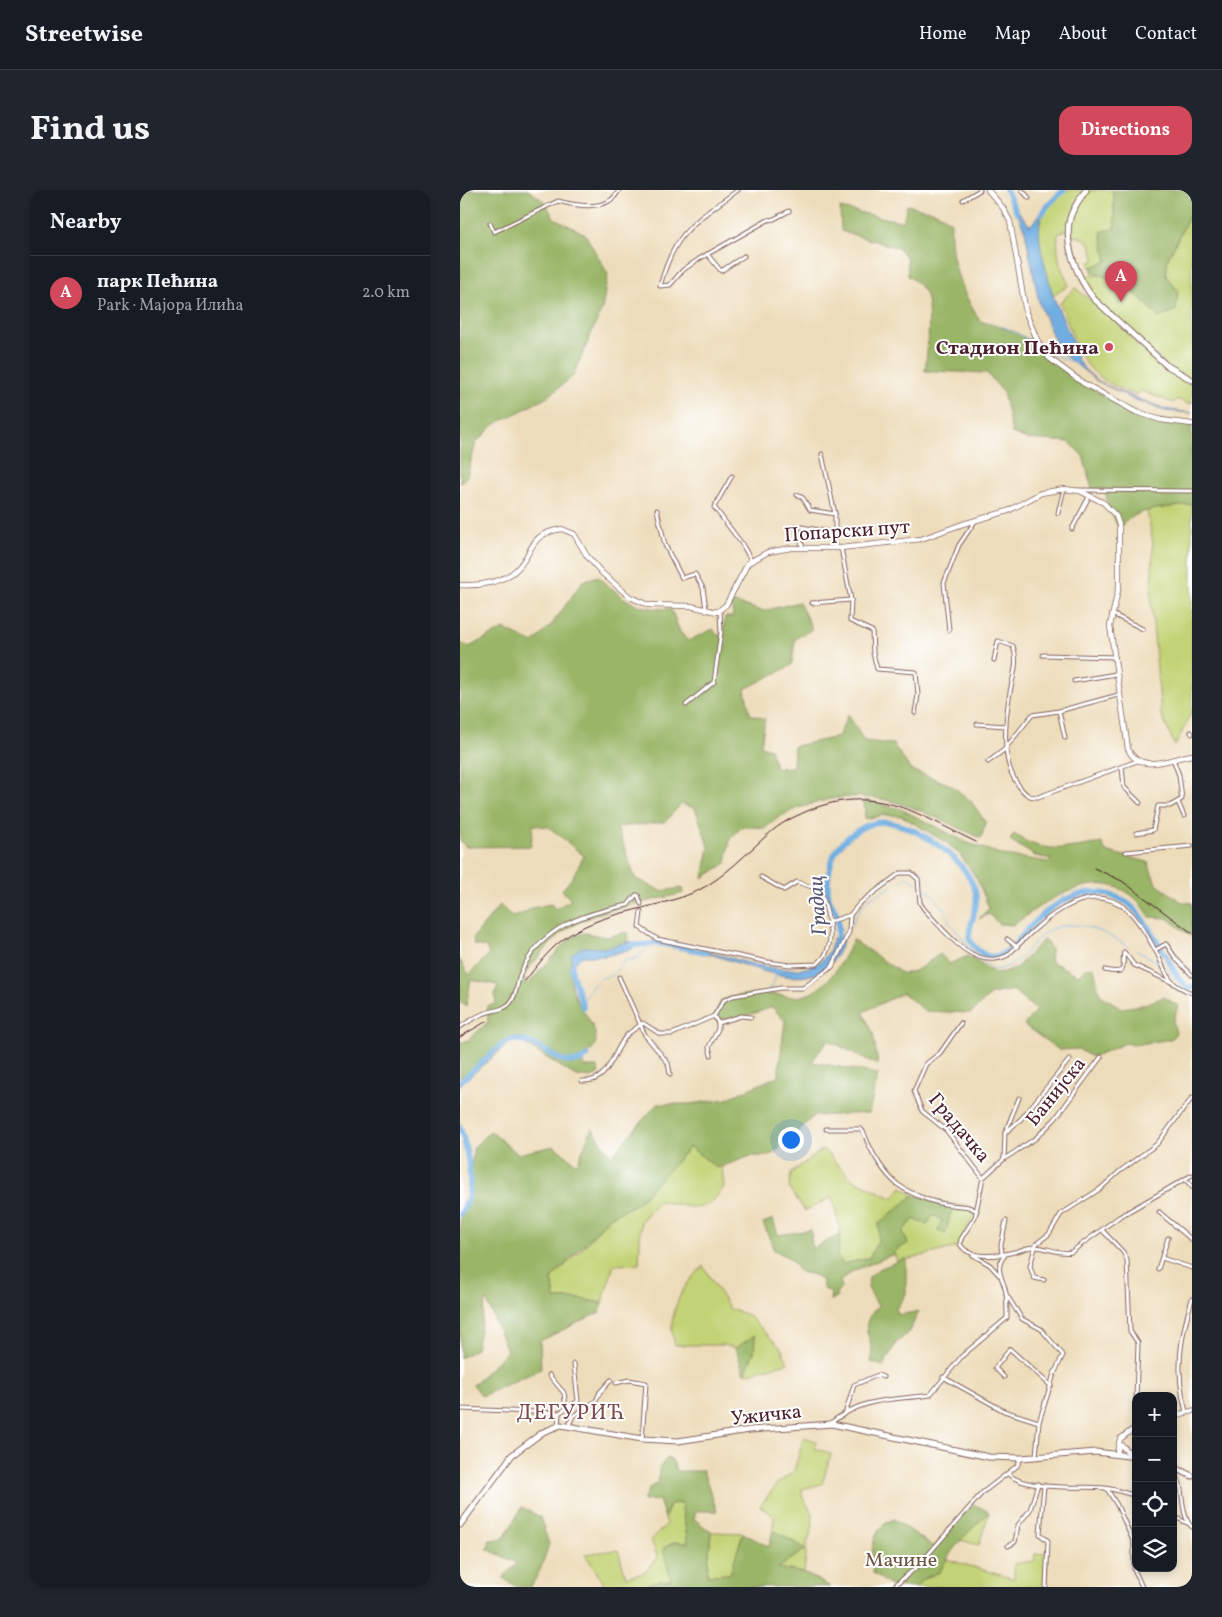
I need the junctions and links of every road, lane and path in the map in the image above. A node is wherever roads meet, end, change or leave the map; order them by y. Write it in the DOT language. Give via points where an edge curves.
graph roads {
  1 [pos="620,190"];
  2 [pos="738,190"];
  3 [pos="980,190"];
  4 [pos="988,190"];
  5 [pos="1022,190"];
  6 [pos="1086,190"];
  7 [pos="1029,198"];
  8 [pos="963,200"];
  9 [pos="789,211"];
  10 [pos="490,223"];
  11 [pos="707,254"];
  12 [pos="744,256"];
  13 [pos="1192,380"];
  14 [pos="1192,424"];
  15 [pos="822,454"];
  16 [pos="732,476"];
  17 [pos="1064,489"];
  18 [pos="1077,490"];
  19 [pos="1192,491"];
  20 [pos="798,495"];
  21 [pos="1091,495"];
  22 [pos="656,510"];
  23 [pos="1058,512"];
  24 [pos="834,514"];
  25 [pos="976,520"];
  26 [pos="1072,530"];
  27 [pos="836,533"];
  28 [pos="803,548"];
  29 [pos="838,548"];
  30 [pos="751,560"];
  31 [pos="460,585"];
  32 [pos="851,600"];
  33 [pos="812,604"];
  34 [pos="706,609"];
  35 [pos="720,611"];
  36 [pos="1112,614"];
  37 [pos="1143,629"];
  38 [pos="949,630"];
  39 [pos="1043,655"];
  40 [pos="1115,657"];
  41 [pos="994,660"];
  42 [pos="1116,674"];
  43 [pos="1074,681"];
  44 [pos="1118,694"];
  45 [pos="686,705"];
  46 [pos="1059,711"];
  47 [pos="915,713"];
  48 [pos="977,724"];
  49 [pos="1006,726"];
  50 [pos="1065,738"];
  51 [pos="1006,745"];
  52 [pos="1192,755"];
  53 [pos="1172,759"];
  54 [pos="1136,760"];
  55 [pos="988,762"];
  56 [pos="1122,766"];
  57 [pos="1140,802"];
  58 [pos="1178,802"];
  59 [pos="1184,816"];
  60 [pos="1136,833"];
  61 [pos="1192,846"];
  62 [pos="1126,852"];
  63 [pos="761,878"];
  64 [pos="641,904"];
  65 [pos="641,912"];
  66 [pos="850,915"];
  67 [pos="830,922"];
  68 [pos="1007,939"];
  69 [pos="1017,946"];
  70 [pos="1156,949"];
  71 [pos="1105,970"];
  72 [pos="1167,974"];
  73 [pos="1192,975"];
  74 [pos="619,977"];
  75 [pos="1162,979"];
  76 [pos="1173,983"];
  77 [pos="1192,993"];
  78 [pos="714,1016"];
  79 [pos="751,1017"];
  80 [pos="961,1022"];
  81 [pos="718,1024"];
  82 [pos="640,1025"];
  83 [pos="460,1027"];
  84 [pos="712,1055"];
  85 [pos="1101,1057"];
  86 [pos="1070,1059"];
  87 [pos="670,1074"];
  88 [pos="582,1082"];
  89 [pos="1020,1098"];
  90 [pos="1192,1098"];
  91 [pos="826,1129"];
  92 [pos="1005,1133"];
  93 [pos="1004,1159"];
  94 [pos="1192,1175"];
  95 [pos="983,1178"];
  96 [pos="1185,1179"];
  97 [pos="1192,1188"];
  98 [pos="977,1211"];
  99 [pos="1160,1212"];
  100 [pos="1006,1221"];
  101 [pos="1102,1230"];
  102 [pos="1168,1238"];
  103 [pos="1192,1240"];
  104 [pos="1035,1247"];
  105 [pos="973,1254"];
  106 [pos="1004,1254"];
  107 [pos="1162,1258"];
  108 [pos="1192,1268"];
  109 [pos="1158,1269"];
  110 [pos="999,1275"];
  111 [pos="1044,1280"];
  112 [pos="1006,1293"];
  113 [pos="1192,1299"];
  114 [pos="574,1364"];
  115 [pos="549,1375"];
  116 [pos="883,1377"];
  117 [pos="943,1377"];
  118 [pos="1004,1377"];
  119 [pos="611,1380"];
  120 [pos="616,1383"];
  121 [pos="1051,1386"];
  122 [pos="1136,1392"];
  123 [pos="566,1408"];
  124 [pos="460,1409"];
  125 [pos="1192,1410"];
  126 [pos="846,1412"];
  127 [pos="1186,1412"];
  128 [pos="559,1413"];
  129 [pos="1177,1415"];
  130 [pos="1039,1422"];
  131 [pos="829,1424"];
  132 [pos="558,1426"];
  133 [pos="569,1426"];
  134 [pos="1132,1430"];
  135 [pos="1125,1434"];
  136 [pos="642,1439"];
  137 [pos="1122,1446"];
  138 [pos="1117,1453"];
  139 [pos="1132,1455"];
  140 [pos="1036,1456"];
  141 [pos="1132,1456"];
  142 [pos="1022,1458"];
  143 [pos="1177,1469"];
  144 [pos="1008,1474"];
  145 [pos="1192,1476"];
  146 [pos="1177,1477"];
  147 [pos="1038,1484"];
  148 [pos="1044,1485"];
  149 [pos="1106,1488"];
  150 [pos="1132,1495"];
  151 [pos="1177,1518"];
  152 [pos="1187,1523"];
  153 [pos="460,1525"];
  154 [pos="1192,1527"];
  155 [pos="1008,1546"];
  156 [pos="893,1587"];
  157 [pos="1046,1587"];
  158 [pos="1142,1587"];
  1 -- 10 [label="street" via="608,203 580,207 558,201 494,232"];
  2 -- 11 [label="street" via="688,228 675,244 660,286 670,285 683,270"];
  3 -- 8 [label="street"];
  4 -- 14 [label="street" via="1010,221 1026,313 1045,353 1075,378 1136,412 1161,420"];
  5 -- 7 [label="street"];
  6 -- 13 [label="main road" via="1072,213 1069,229 1083,283 1094,299 1166,365"];
  9 -- 11 [label="street"];
  11 -- 12 [label="street" via="721,271"];
  15 -- 24 [label="street"];
  16 -- 30 [label="street" via="714,507"];
  17 -- 18 [label="street, Попарски пут"];
  17 -- 23 [label="street"];
  17 -- 25 [label="street, Попарски пут" via="1038,494 1008,511"];
  18 -- 19 [label="street"];
  18 -- 21 [label="street, Попарски пут"];
  20 -- 24 [label="street" via="804,498 810,510"];
  21 -- 26 [label="street"];
  21 -- 36 [label="street, Попарски пут" via="1111,509 1119,525 1119,586"];
  22 -- 34 [label="street" via="665,545 682,578 695,574 704,588"];
  24 -- 27 [label="street"];
  25 -- 29 [label="street, Попарски пут" via="926,538"];
  25 -- 38 [label="street" via="959,545 944,582"];
  27 -- 28 [label="street" via="796,526"];
  27 -- 29 [label="street"];
  28 -- 29 [label="street, Попарски пут"];
  28 -- 30 [label="street, Попарски пут" via="772,551"];
  29 -- 32 [label="street"];
  30 -- 35 [label="street"];
  31 -- 34 [label="street" via="483,584 512,573 521,565 534,542 547,533 562,529 574,534 597,568 630,597 651,606"];
  32 -- 33 [label="street"];
  32 -- 47 [label="street" via="850,620 872,630 877,669 916,672 918,695"];
  34 -- 35 [label="street"];
  35 -- 45 [label="street" via="721,632 714,682"];
  36 -- 37 [label="street"];
  36 -- 40 [label="street, Попарски пут" via="1110,630"];
  39 -- 40 [label="street"];
  40 -- 42 [label="street, Попарски пут"];
  41 -- 49 [label="street" via="998,641 1012,645 1016,668"];
  42 -- 43 [label="street"];
  42 -- 44 [label="street, Попарски пут"];
  44 -- 46 [label="street"];
  44 -- 54 [label="street, Попарски пут" via="1127,747"];
  46 -- 50 [label="street"];
  46 -- 51 [label="street" via="1031,716"];
  48 -- 49 [label="street"];
  49 -- 51 [label="street"];
  51 -- 55 [label="street"];
  51 -- 56 [label="street" via="1013,778 1031,797 1075,785"];
  52 -- 53 [label="street"];
  53 -- 54 [label="street" via="1150,764"];
  53 -- 58 [label="street" via="1182,792 1182,799"];
  54 -- 56 [label="street"];
  56 -- 57 [label="street" via="1124,787"];
  58 -- 59 [label="street"];
  58 -- 60 [label="street" via="1158,806 1153,830"];
  61 -- 62 [label="street"];
  63 -- 67 [label="street" via="784,890 797,882 821,890"];
  64 -- 83 [label="street" via="636,895 628,905 592,913 562,925 537,945 523,967 511,1002 503,1009 484,1013"];
  65 -- 67 [label="street" via="638,927 657,939 790,965 817,964 823,959 829,948"];
  66 -- 67 [label="street"];
  66 -- 69 [label="street" via="863,900 900,873 911,873 920,882 920,903 924,909 974,956 1001,959"];
  66 -- 78 [label="street" via="849,932 832,967 803,988 733,996 724,1000"];
  68 -- 69 [label="street"];
  69 -- 70 [label="street" via="1066,906 1091,899 1106,899 1126,908"];
  70 -- 72 [label="street"];
  70 -- 73 [label="street" via="1166,944"];
  71 -- 75 [label="street" via="1116,972 1122,969 1125,965 1124,952 1134,965"];
  72 -- 75 [label="street"];
  72 -- 76 [label="street"];
  74 -- 82 [label="street"];
  75 -- 76 [label="street"];
  76 -- 77 [label="street"];
  78 -- 81 [label="street"];
  78 -- 82 [label="street" via="666,1036 647,1024"];
  79 -- 81 [label="street" via="741,1016"];
  80 -- 95 [label="street, Градачка" via="940,1052 926,1064 914,1091 922,1111 946,1130"];
  81 -- 84 [label="street" via="709,1046"];
  82 -- 87 [label="street" via="668,1063"];
  82 -- 88 [label="street" via="626,1036 607,1070 591,1082"];
  85 -- 93 [label="street, Банијска" via="1055,1119 1036,1138"];
  86 -- 92 [label="street" via="1021,1119"];
  89 -- 92 [label="street"];
  90 -- 104 [label="street" via="1157,1144 1100,1189 1062,1212"];
  91 -- 98 [label="street" via="861,1130 885,1172 914,1195 953,1206 966,1204"];
  92 -- 93 [label="street"];
  93 -- 95 [label="street, Банијска"];
  94 -- 96 [label="street"];
  95 -- 98 [label="street, Градачка"];
  96 -- 97 [label="street"];
  96 -- 101 [label="street"];
  98 -- 105 [label="street, Градачка" via="960,1244"];
  99 -- 103 [label="street"];
  100 -- 106 [label="street" via="1001,1245"];
  101 -- 104 [label="street" via="1068,1253"];
  101 -- 122 [label="street" via="1127,1260 1130,1331 1138,1343"];
  102 -- 107 [label="street"];
  104 -- 106 [label="street"];
  104 -- 111 [label="street" via="1030,1271 1034,1278"];
  105 -- 106 [label="street"];
  105 -- 110 [label="street, Градачка"];
  106 -- 110 [label="street"];
  107 -- 108 [label="street"];
  107 -- 109 [label="street"];
  110 -- 112 [label="street"];
  112 -- 117 [label="street" via="1007,1318 962,1356"];
  112 -- 121 [label="street" via="1022,1319 1041,1329 1063,1355"];
  113 -- 127 [label="street" via="1179,1357"];
  114 -- 123 [label="street" via="578,1401"];
  115 -- 123 [label="street" via="564,1393"];
  116 -- 126 [label="street" via="878,1375 854,1385"];
  117 -- 126 [label="street" via="930,1395 882,1399"];
  117 -- 130 [label="street" via="1004,1411"];
  118 -- 121 [label="street" via="995,1368 1010,1349"];
  119 -- 133 [label="street" via="596,1401 573,1416"];
  120 -- 136 [label="street" via="628,1380 646,1383"];
  121 -- 130 [label="street"];
  123 -- 128 [label="street"];
  124 -- 128 [label="street"];
  125 -- 127 [label="street"];
  126 -- 131 [label="street"];
  127 -- 129 [label="street"];
  128 -- 132 [label="street"];
  130 -- 140 [label="street"];
  131 -- 136 [label="main road, Ужичка" via="750,1430 678,1441"];
  131 -- 142 [label="main road, Ужичка" via="976,1454"];
  132 -- 133 [label="main road, Ужичка"];
  132 -- 153 [label="main road, Ужичка" via="543,1432 509,1459"];
  133 -- 136 [label="main road, Ужичка"];
  134 -- 135 [label="street"];
  135 -- 137 [label="street"];
  135 -- 138 [label="street" via="1118,1441"];
  137 -- 138 [label="street"];
  137 -- 139 [label="main road"];
  138 -- 140 [label="main road, Ужичка"];
  138 -- 141 [label="main road, Ужичка"];
  140 -- 142 [label="main road, Ужичка"];
  142 -- 144 [label="street"];
  143 -- 145 [label="main road"];
  144 -- 147 [label="street"];
  144 -- 156 [label="street" via="982,1493 918,1566"];
  146 -- 152 [label="street"];
  147 -- 148 [label="street"];
  147 -- 155 [label="street" via="1030,1510 1018,1525 1015,1542"];
  148 -- 149 [label="street"];
  148 -- 157 [label="street" via="1040,1534 1048,1540"];
  149 -- 150 [label="street"];
  149 -- 158 [label="street" via="1117,1504 1134,1543 1134,1569"];
  151 -- 152 [label="street"];
  152 -- 154 [label="street"];
}
